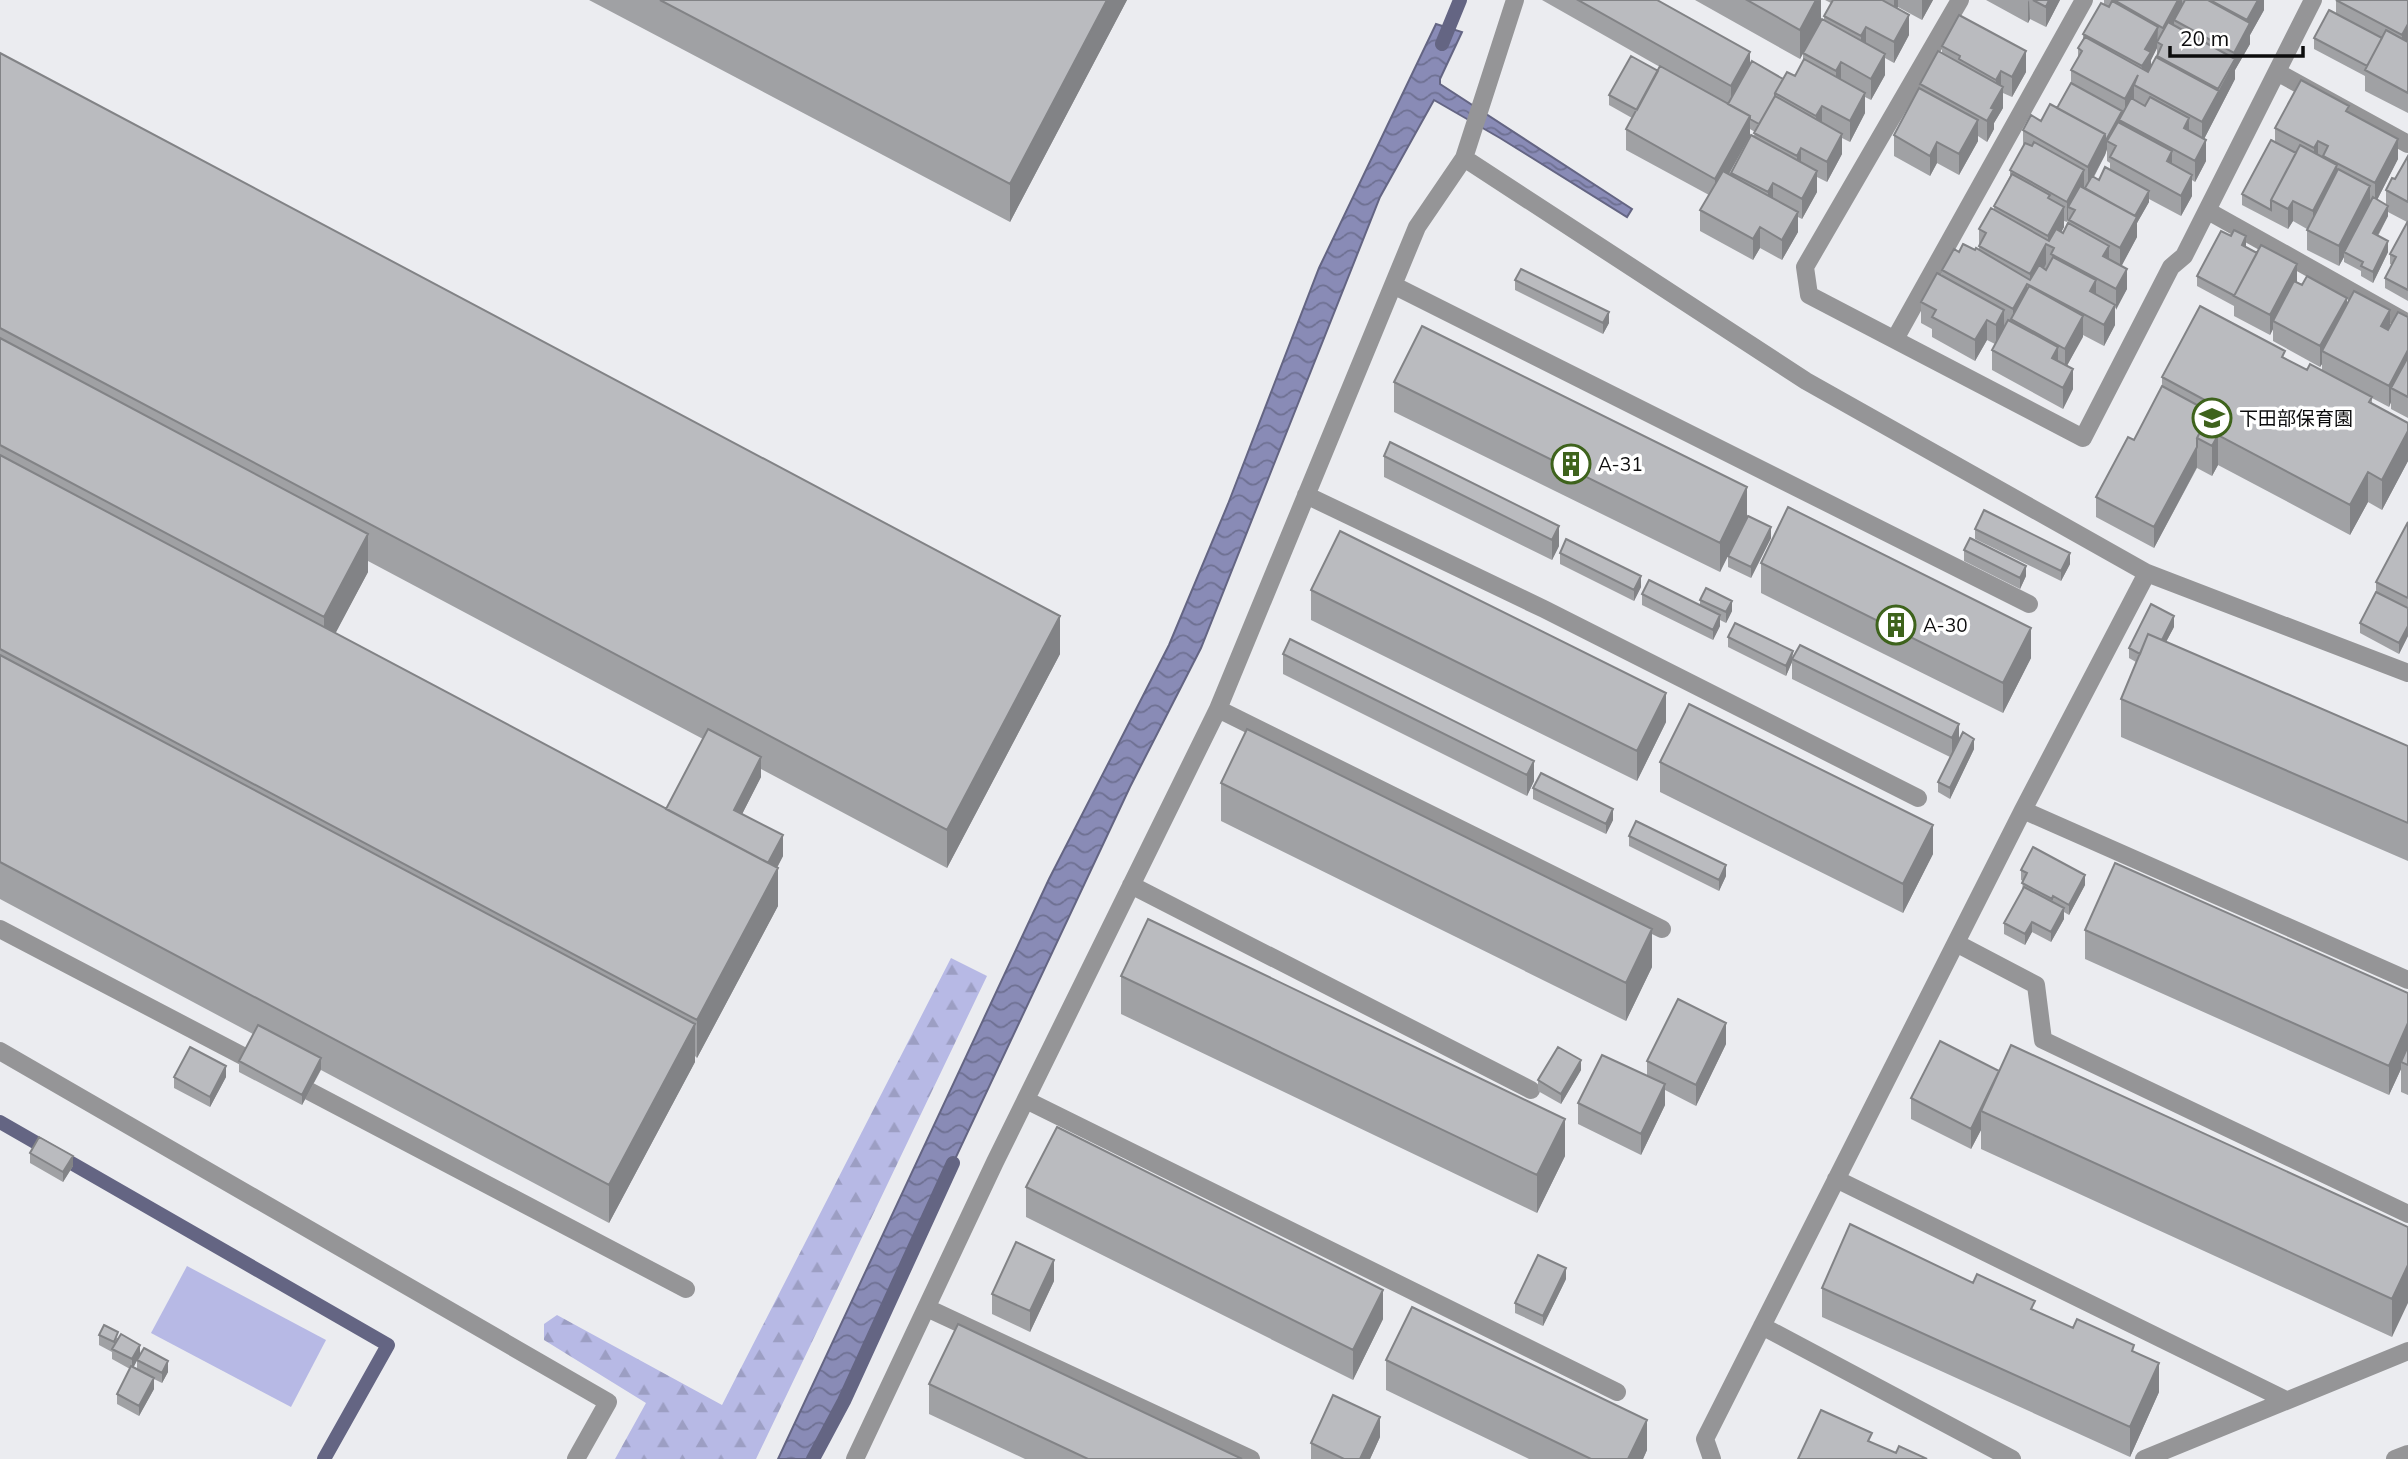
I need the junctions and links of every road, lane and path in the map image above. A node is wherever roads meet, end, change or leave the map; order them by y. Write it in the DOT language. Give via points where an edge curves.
graph roads {
  1 [pos="1515,0"];
  2 [pos="1960,0"];
  3 [pos="2084,0"];
  4 [pos="2313,0"];
  5 [pos="2277,72"];
  6 [pos="2408,144"];
  7 [pos="1464,158"];
  8 [pos="2208,211"];
  9 [pos="1393,285"];
  10 [pos="2408,323"];
  11 [pos="1895,339"];
  12 [pos="1306,495"];
  13 [pos="2147,573"];
  14 [pos="2029,604"];
  15 [pos="2408,673"];
  16 [pos="1217,709"];
  17 [pos="1918,798"];
  18 [pos="2023,810"];
  19 [pos="1131,885"];
  20 [pos="0,929"];
  21 [pos="1662,929"];
  22 [pos="1956,943"];
  23 [pos="2408,980"];
  24 [pos="0,1051"];
  25 [pos="1531,1090"];
  26 [pos="1026,1100"];
  27 [pos="1836,1179"];
  28 [pos="2408,1214"];
  29 [pos="686,1289"];
  30 [pos="927,1308"];
  31 [pos="1762,1326"];
  32 [pos="2408,1351"];
  33 [pos="1617,1392"];
  34 [pos="2286,1400"];
  35 [pos="2408,1454"];
  36 [pos="576,1459"];
  37 [pos="855,1459"];
  38 [pos="1251,1459"];
  39 [pos="1712,1459"];
  40 [pos="2012,1459"];
  41 [pos="2144,1459"];
  42 [pos="2395,1459"];
  1 -- 7 [label="street"];
  2 -- 11 [label="street" via="1805,267 1809,295"];
  3 -- 11 [label="street"];
  4 -- 5 [label="street"];
  5 -- 6 [label="street"];
  5 -- 8 [label="street"];
  7 -- 9 [label="street" via="1417,227"];
  7 -- 13 [label="street" via="1806,381"];
  8 -- 10 [label="street"];
  8 -- 11 [label="street" via="2184,256 2171,267 2083,438"];
  9 -- 12 [label="street"];
  9 -- 14 [label="street"];
  12 -- 16 [label="street"];
  12 -- 17 [label="street"];
  13 -- 15 [label="street"];
  13 -- 18 [label="street"];
  16 -- 19 [label="street"];
  16 -- 21 [label="street"];
  18 -- 22 [label="street"];
  18 -- 23 [label="street"];
  19 -- 25 [label="street"];
  19 -- 26 [label="street"];
  20 -- 29 [label="street"];
  22 -- 27 [label="street"];
  22 -- 28 [label="street" via="2036,985 2043,1040"];
  24 -- 36 [label="street" via="608,1402"];
  26 -- 30 [label="street"];
  26 -- 33 [label="street"];
  27 -- 31 [label="street"];
  27 -- 34 [label="street"];
  30 -- 37 [label="street"];
  30 -- 38 [label="street"];
  31 -- 39 [label="street" via="1705,1439"];
  31 -- 40 [label="street"];
  32 -- 34 [label="street"];
  34 -- 41 [label="street"];
  35 -- 42 [label="street"];
}
